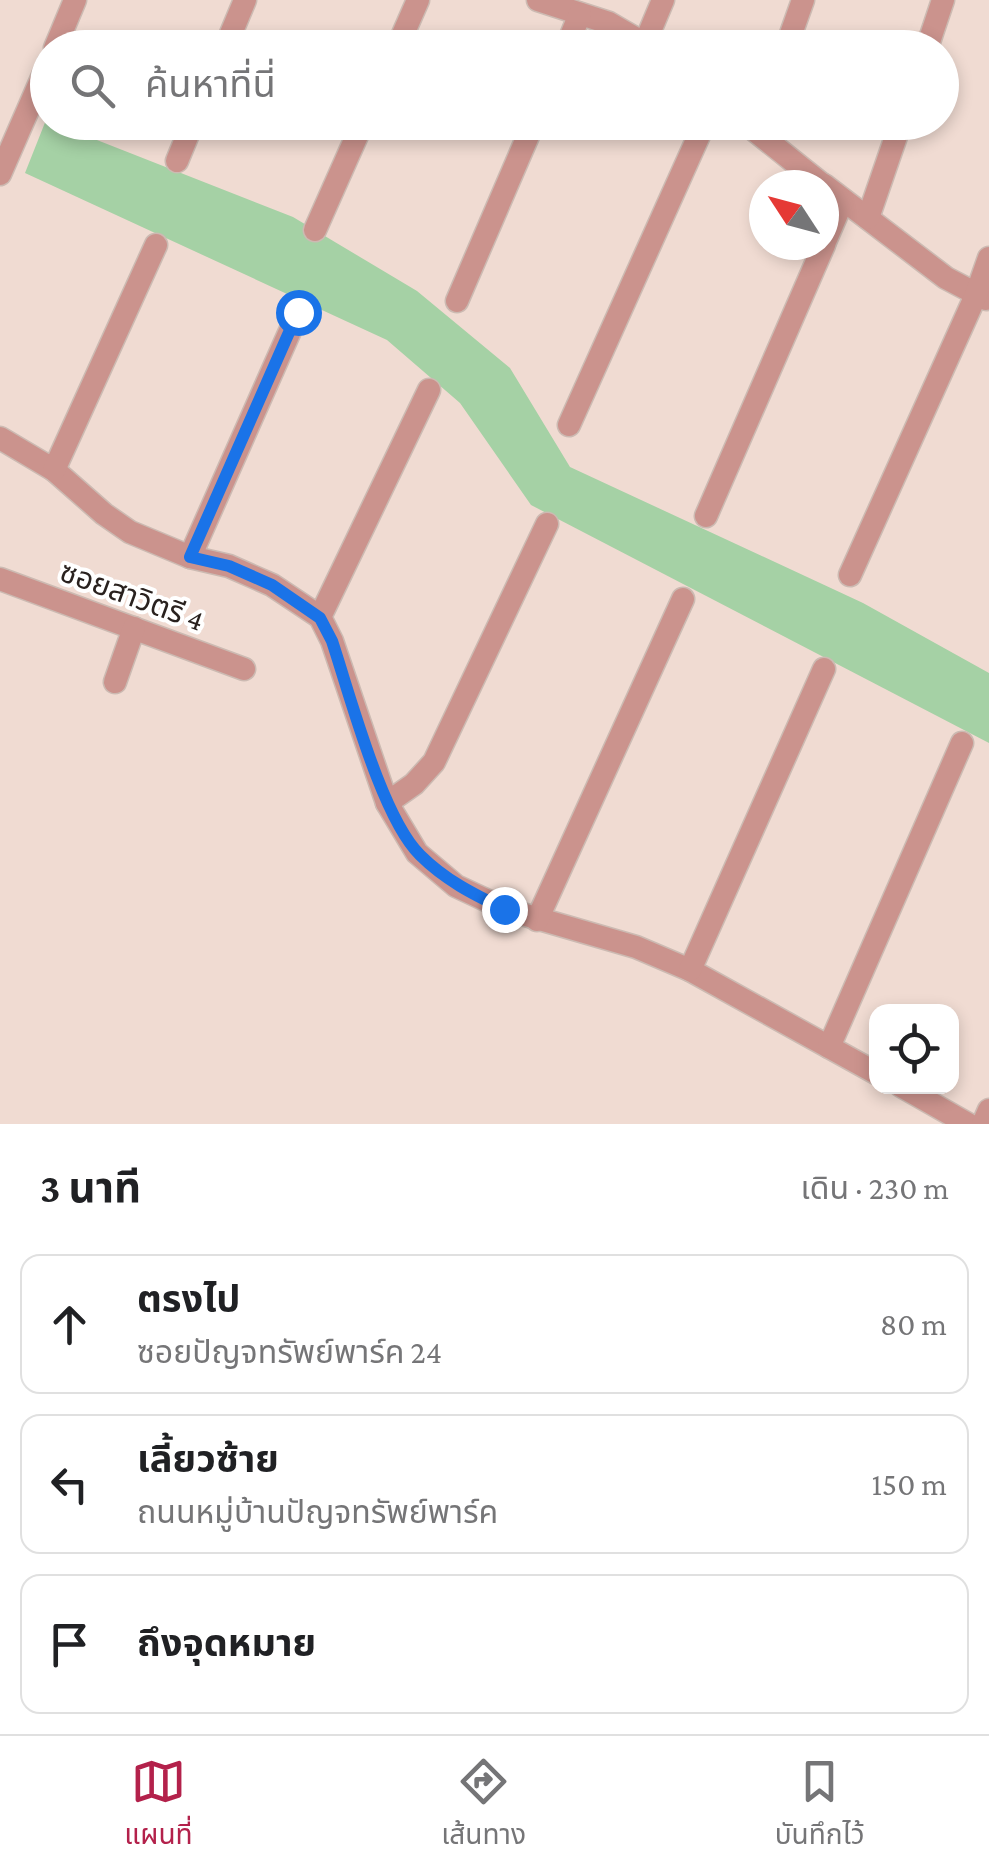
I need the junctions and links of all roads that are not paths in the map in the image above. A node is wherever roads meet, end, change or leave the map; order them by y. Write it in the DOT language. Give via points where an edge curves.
graph roads {
  1 [pos="75,0"];
  2 [pos="245,0"];
  3 [pos="418,0"];
  4 [pos="538,0"];
  5 [pos="663,0"];
  6 [pos="803,0"];
  7 [pos="944,0"];
  8 [pos="580,14"];
  9 [pos="62,30"];
  10 [pos="232,30"];
  11 [pos="405,30"];
  12 [pos="573,30"];
  13 [pos="621,30"];
  14 [pos="653,30"];
  15 [pos="792,30"];
  16 [pos="933,30"];
  17 [pos="30,105"];
  18 [pos="186,140"];
  19 [pos="355,140"];
  20 [pos="526,140"];
  21 [pos="698,140"];
  22 [pos="770,140"];
  23 [pos="895,140"];
  24 [pos="177,161"];
  25 [pos="806,170"];
  26 [pos="0,174"];
  27 [pos="839,197"];
  28 [pos="843,200"];
  29 [pos="839,209"];
  30 [pos="868,218"];
  31 [pos="315,230"];
  32 [pos="156,244"];
  33 [pos="989,258"];
  34 [pos="817,260"];
  35 [pos="982,298"];
  36 [pos="456,301"];
  37 [pos="298,312"];
  38 [pos="429,390"];
  39 [pos="569,425"];
  40 [pos="0,438"];
  41 [pos="54,470"];
  42 [pos="706,516"];
  43 [pos="547,524"];
  44 [pos="190,557"];
  45 [pos="850,576"];
  46 [pos="0,579"];
  47 [pos="683,599"];
  48 [pos="320,618"];
  49 [pos="134,628"];
  50 [pos="244,669"];
  51 [pos="824,669"];
  52 [pos="115,682"];
  53 [pos="962,742"];
  54 [pos="387,803"];
  55 [pos="537,920"];
  56 [pos="690,970"];
  57 [pos="829,1047"];
  58 [pos="869,1069"];
  59 [pos="914,1094"];
  60 [pos="989,1110"];
  61 [pos="968,1124"];
  62 [pos="983,1124"];
  1 -- 9 [label="street"];
  2 -- 10 [label="street"];
  3 -- 11 [label="street"];
  4 -- 8 [label="street"];
  5 -- 14 [label="street"];
  6 -- 15 [label="street"];
  7 -- 16 [label="street"];
  8 -- 12 [label="street"];
  8 -- 13 [label="street"];
  17 -- 26 [label="street"];
  18 -- 24 [label="street"];
  19 -- 31 [label="street"];
  20 -- 36 [label="street"];
  21 -- 39 [label="street"];
  22 -- 25 [label="street"];
  23 -- 30 [label="street"];
  27 -- 28 [label="street"];
  28 -- 29 [label="street"];
  28 -- 30 [label="street"];
  30 -- 35 [label="street"];
  32 -- 41 [label="street"];
  33 -- 35 [label="street"];
  34 -- 42 [label="street"];
  35 -- 45 [label="street"];
  37 -- 44 [label="street"];
  38 -- 48 [label="street"];
  40 -- 41 [label="street"];
  41 -- 44 [label="street" via="130,532"];
  43 -- 54 [label="street" via="434,762"];
  44 -- 48 [label="street" via="272,585"];
  46 -- 49 [label="street, ซอยสาวิตรี 4"];
  47 -- 55 [label="street"];
  48 -- 54 [label="street"];
  49 -- 50 [label="street, ซอยสาวิตรี 4"];
  49 -- 52 [label="street"];
  51 -- 56 [label="street"];
  53 -- 57 [label="street"];
  54 -- 55 [label="street" via="417,852 456,886"];
  55 -- 56 [label="street" via="636,947"];
  56 -- 57 [label="street"];
  57 -- 58 [label="street"];
  59 -- 61 [label="street"];
  60 -- 62 [label="street"];
}
